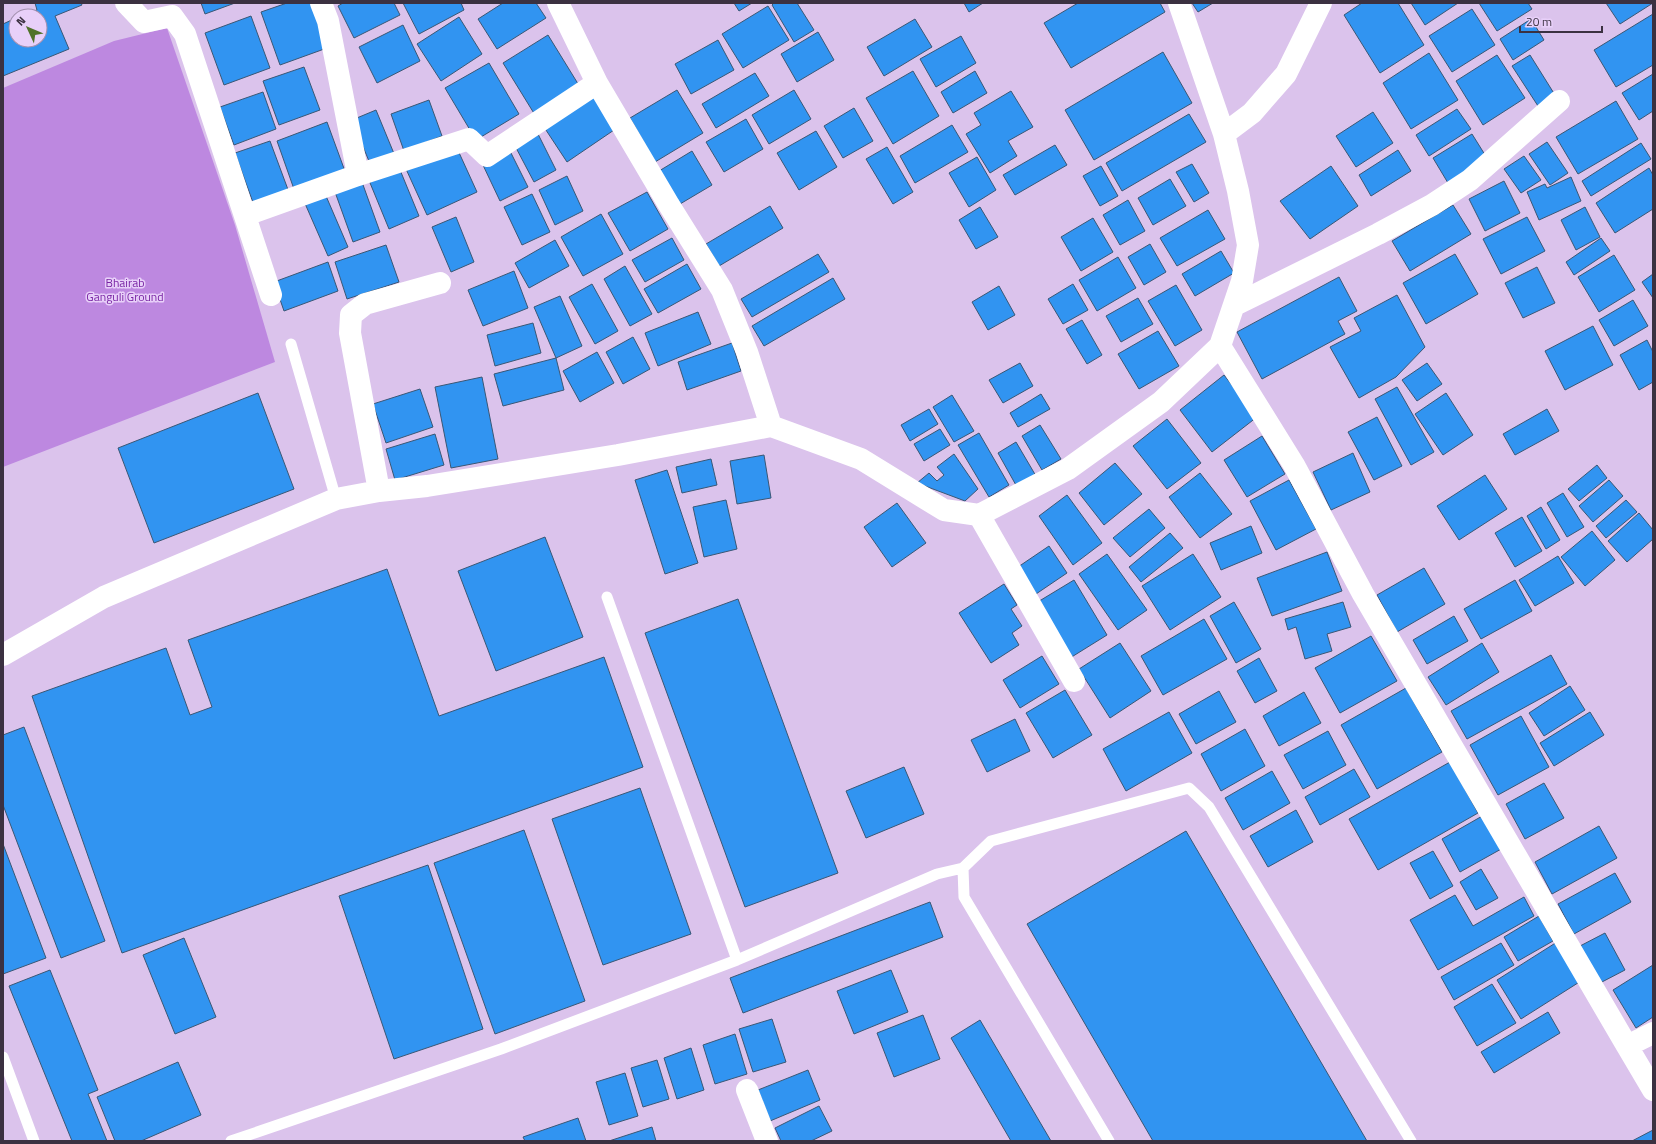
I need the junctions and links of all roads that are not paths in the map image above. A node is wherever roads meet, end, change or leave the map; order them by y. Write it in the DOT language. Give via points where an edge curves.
graph roads {
  1 [pos="126,3"];
  2 [pos="321,3"];
  3 [pos="558,3"];
  4 [pos="1178,3"];
  5 [pos="1322,3"];
  6 [pos="597,82"];
  7 [pos="1559,101"];
  8 [pos="1224,134"];
  9 [pos="358,175"];
  10 [pos="246,215"];
  11 [pos="440,283"];
  12 [pos="271,295"];
  13 [pos="1234,305"];
  14 [pos="290,344"];
  15 [pos="1220,346"];
  16 [pos="771,426"];
  17 [pos="379,491"];
  18 [pos="336,499"];
  19 [pos="980,515"];
  20 [pos="607,596"];
  21 [pos="3,655"];
  22 [pos="1074,681"];
  23 [pos="963,868"];
  24 [pos="737,960"];
  25 [pos="1653,1033"];
  26 [pos="1628,1046"];
  27 [pos="3,1057"];
  28 [pos="747,1090"];
  29 [pos="1653,1090"];
  30 [pos="34,1141"];
  31 [pos="231,1141"];
  32 [pos="767,1141"];
  33 [pos="1109,1141"];
  34 [pos="1411,1141"];
  1 -- 10 [label="street" via="144,22 172,16 185,34"];
  2 -- 9 [label="street" via="328,21"];
  3 -- 6 [label="street"];
  4 -- 8 [label="street"];
  5 -- 8 [label="street" via="1286,74 1252,112"];
  6 -- 9 [label="street" via="487,156 469,138"];
  6 -- 16 [label="street" via="722,290 747,352"];
  7 -- 13 [label="street" via="1470,180 1432,205"];
  8 -- 13 [label="street" via="1248,245 1242,281"];
  9 -- 10 [label="street"];
  10 -- 12 [label="street"];
  11 -- 17 [label="street" via="365,304 351,315 350,333"];
  13 -- 15 [label="street"];
  14 -- 18 [label="lane"];
  15 -- 19 [label="street" via="1161,402 1068,469"];
  15 -- 26 [label="street" via="1294,465 1362,594"];
  16 -- 17 [label="street" via="618,455 427,486"];
  16 -- 19 [label="street" via="861,459 944,510"];
  17 -- 18 [label="street"];
  18 -- 21 [label="street" via="104,597"];
  19 -- 22 [label="street"];
  20 -- 24 [label="lane"];
  23 -- 24 [label="lane" via="938,874"];
  23 -- 33 [label="lane" via="964,897"];
  23 -- 34 [label="lane" via="991,841 1189,788 1209,806"];
  24 -- 31 [label="lane" via="501,1049"];
  25 -- 26 [label="street"];
  26 -- 29 [label="street"];
  27 -- 30 [label="lane"];
  28 -- 32 [label="street"];
}
